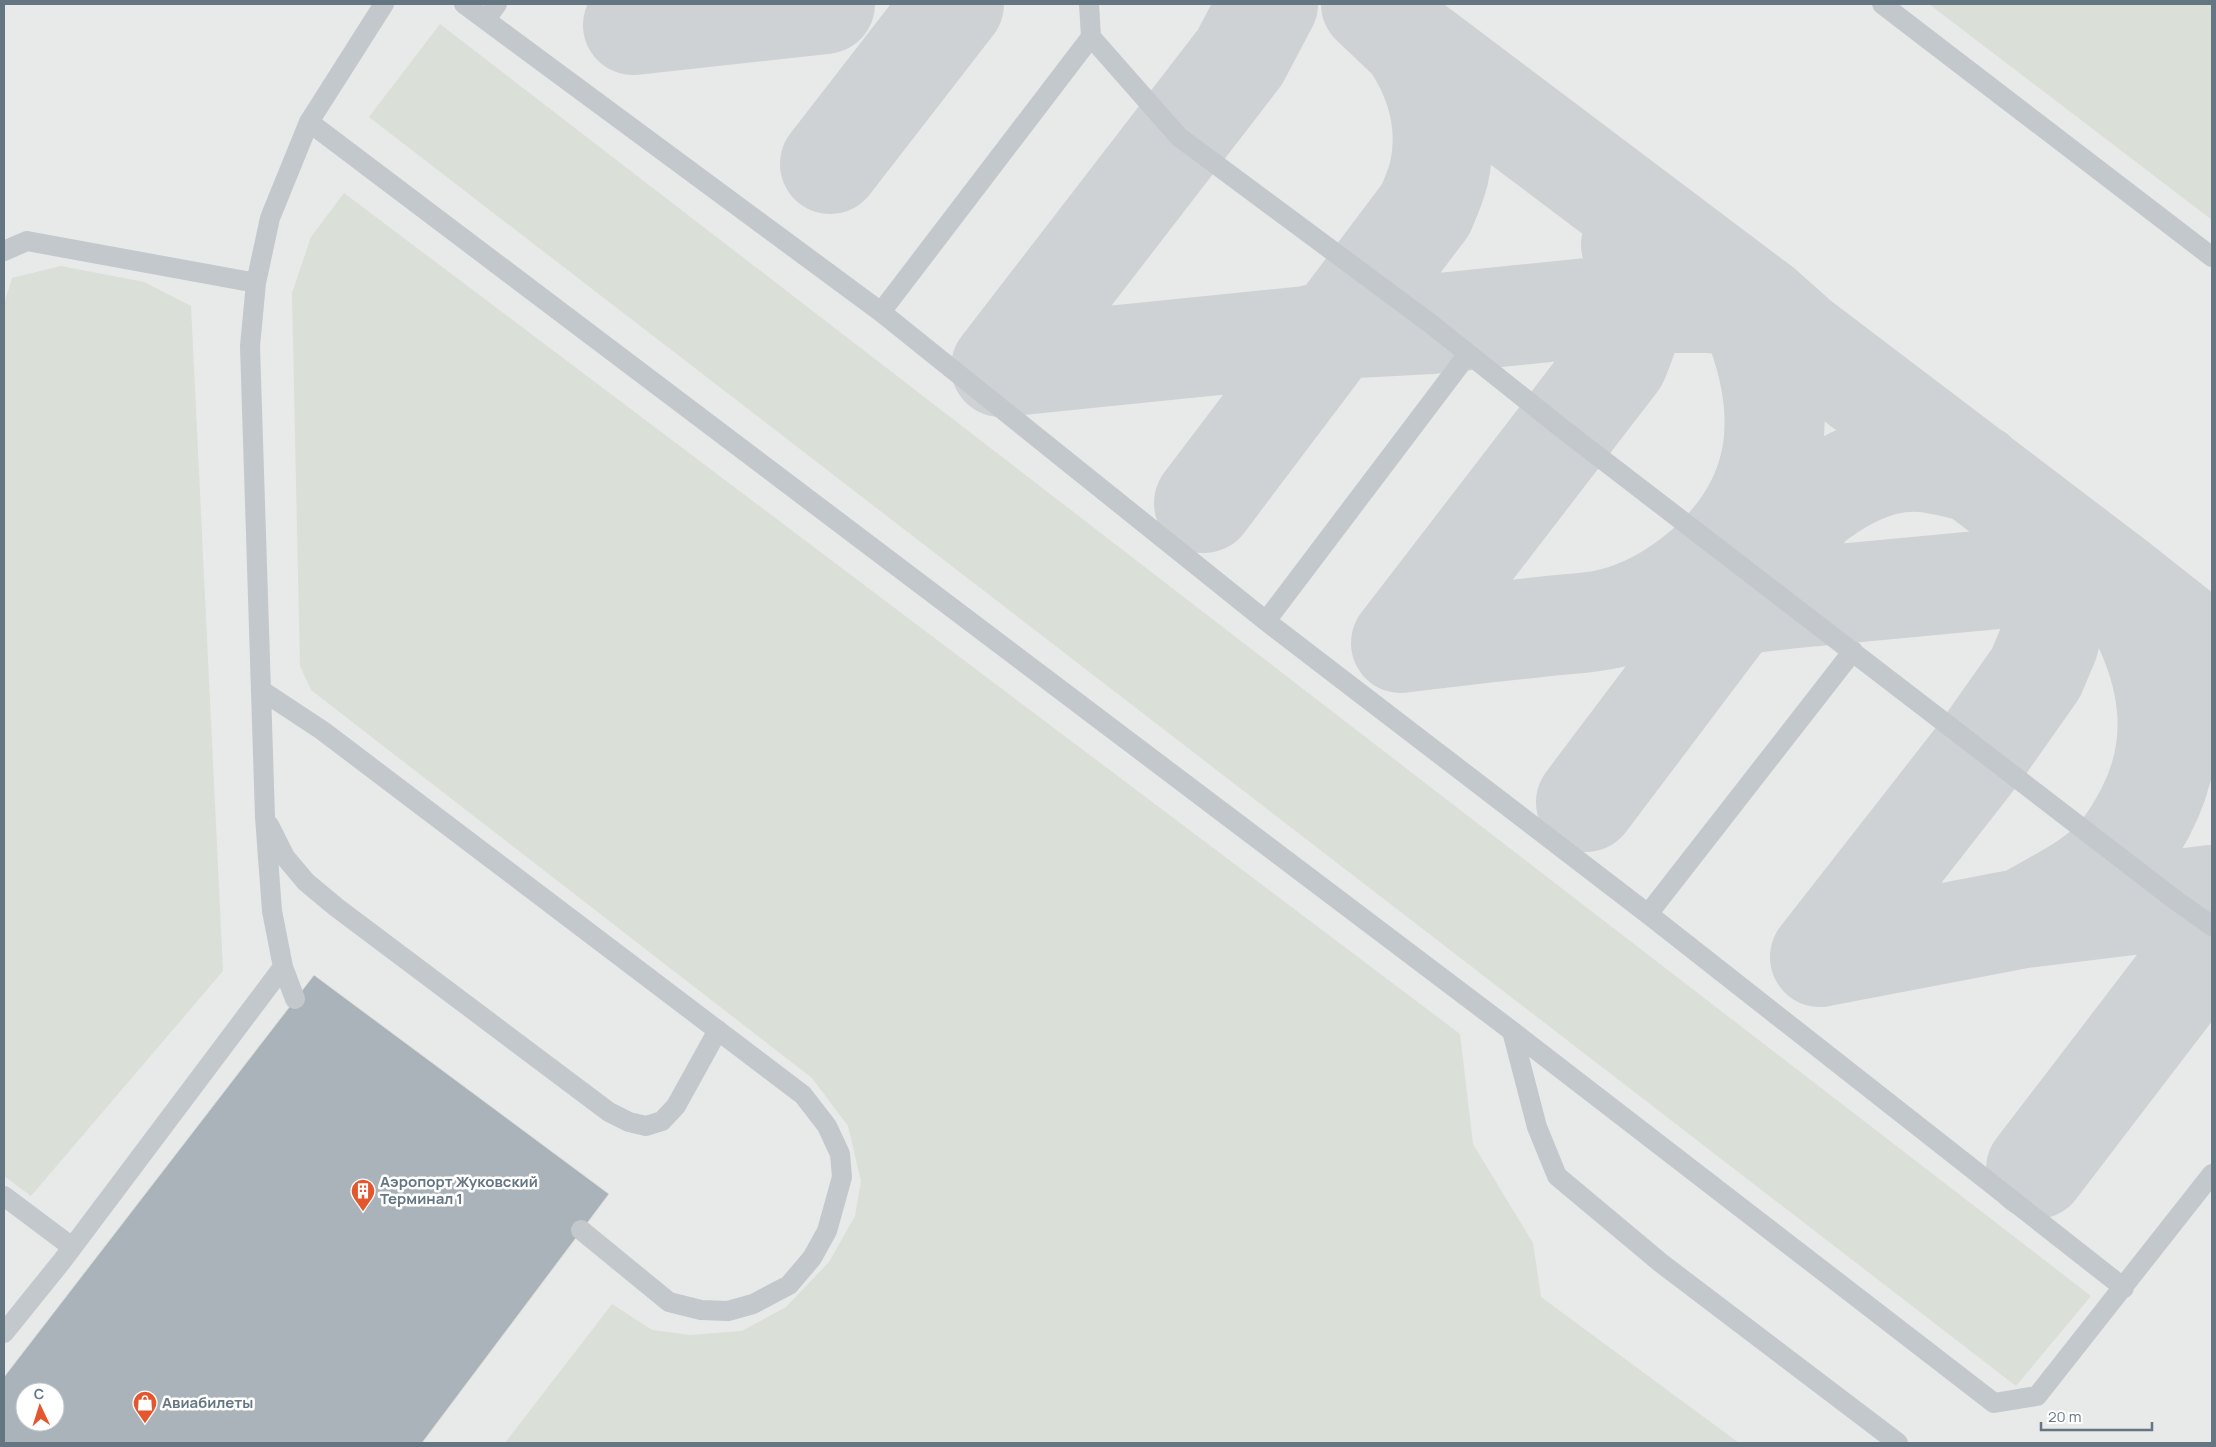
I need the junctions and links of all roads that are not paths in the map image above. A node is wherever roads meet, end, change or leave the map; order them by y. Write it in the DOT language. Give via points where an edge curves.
graph roads {
  1 [pos="384,4"];
  2 [pos="464,4"];
  3 [pos="1089,4"];
  4 [pos="1882,4"];
  5 [pos="492,11"];
  6 [pos="1092,37"];
  7 [pos="308,122"];
  8 [pos="4,251"];
  9 [pos="2212,257"];
  10 [pos="256,282"];
  11 [pos="881,312"];
  12 [pos="1468,354"];
  13 [pos="1266,620"];
  14 [pos="1853,651"];
  15 [pos="261,690"];
  16 [pos="264,816"];
  17 [pos="1648,914"];
  18 [pos="2212,926"];
  19 [pos="283,967"];
  20 [pos="295,999"];
  21 [pos="718,1030"];
  22 [pos="1512,1031"];
  23 [pos="2212,1174"];
  24 [pos="4,1196"];
  25 [pos="581,1230"];
  26 [pos="72,1247"];
  27 [pos="2124,1288"];
  28 [pos="4,1333"];
  29 [pos="1898,1443"];
  1 -- 7 [label="lane"];
  2 -- 5 [label="lane"];
  3 -- 6 [label="lane"];
  4 -- 9 [label="lane"];
  5 -- 11 [label="lane"];
  6 -- 11 [label="lane"];
  6 -- 12 [label="lane" via="1179,137"];
  7 -- 10 [label="lane" via="270,218"];
  7 -- 22 [label="lane"];
  8 -- 10 [label="lane" via="26,241"];
  10 -- 15 [label="lane" via="250,346"];
  11 -- 13 [label="lane"];
  12 -- 13 [label="lane"];
  12 -- 14 [label="lane"];
  13 -- 17 [label="lane"];
  14 -- 17 [label="lane"];
  14 -- 18 [label="lane"];
  15 -- 16 [label="lane"];
  15 -- 21 [label="lane" via="323,731"];
  16 -- 19 [label="lane" via="272,911"];
  16 -- 21 [label="lane" via="285,857 306,882 609,1112 629,1122 646,1126 662,1121 676,1106"];
  17 -- 27 [label="lane"];
  19 -- 20 [label="lane"];
  19 -- 26 [label="lane"];
  21 -- 25 [label="lane" via="803,1095 827,1126 840,1154 842,1177 827,1231 812,1258 789,1285 753,1304 728,1311 701,1310 669,1302"];
  22 -- 27 [label="lane" via="1994,1403 2037,1396"];
  22 -- 29 [label="lane" via="1537,1127 1557,1176 1677,1275"];
  23 -- 27 [label="lane"];
  24 -- 26 [label="lane"];
  26 -- 28 [label="lane"];
}
